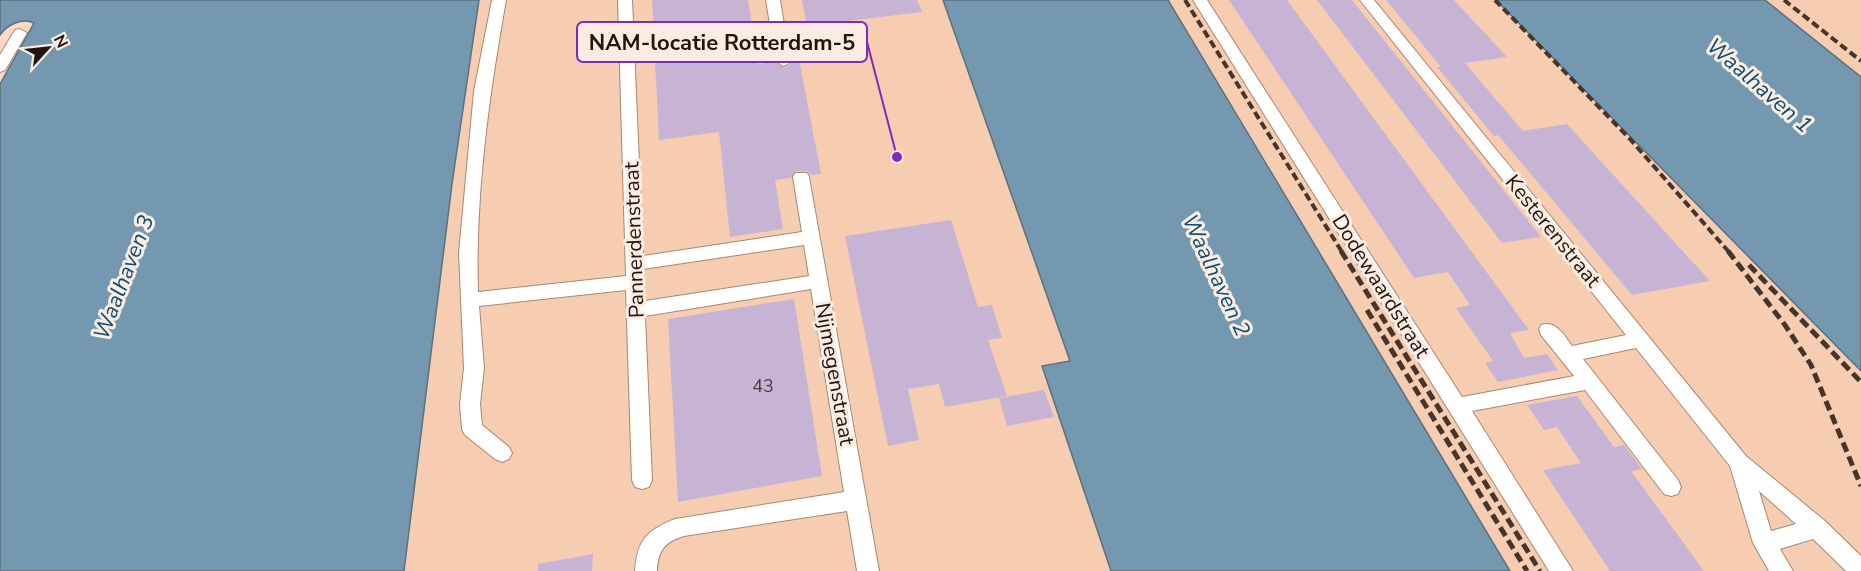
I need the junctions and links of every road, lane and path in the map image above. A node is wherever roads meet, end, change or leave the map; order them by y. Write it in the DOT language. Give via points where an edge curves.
graph roads {
  1 [pos="499,0"];
  2 [pos="625,0"];
  3 [pos="773,0"];
  4 [pos="1200,0"];
  5 [pos="1367,0"];
  6 [pos="20,33"];
  7 [pos="783,61"];
  8 [pos="0,67"];
  9 [pos="801,177"];
  10 [pos="812,237"];
  11 [pos="635,273"];
  12 [pos="819,281"];
  13 [pos="468,300"];
  14 [pos="636,309"];
  15 [pos="1548,330"];
  16 [pos="1641,340"];
  17 [pos="1568,354"];
  18 [pos="1590,381"];
  19 [pos="1457,406"];
  20 [pos="502,453"];
  21 [pos="1739,462"];
  22 [pos="642,480"];
  23 [pos="1671,487"];
  24 [pos="856,500"];
  25 [pos="1817,528"];
  26 [pos="1764,543"];
  27 [pos="646,571"];
  28 [pos="868,571"];
  29 [pos="1562,571"];
  30 [pos="1782,571"];
  31 [pos="1861,571"];
  1 -- 13 [label="street" via="482,91 468,253"];
  2 -- 11 [label="street, Pannerdenstraat"];
  3 -- 7 [label="street"];
  4 -- 19 [label="street, Dodewaardstraat"];
  5 -- 16 [label="street, Kesterenstraat"];
  6 -- 8 [label="street"];
  9 -- 10 [label="street, Nijmegenstraat"];
  10 -- 11 [label="street"];
  10 -- 12 [label="street, Nijmegenstraat"];
  11 -- 13 [label="street"];
  11 -- 14 [label="street, Pannerdenstraat"];
  12 -- 14 [label="street"];
  12 -- 24 [label="street, Nijmegenstraat"];
  13 -- 20 [label="street" via="474,368 472,429"];
  14 -- 22 [label="street, Pannerdenstraat"];
  15 -- 17 [label="street"];
  16 -- 17 [label="street"];
  16 -- 21 [label="street, Kesterenstraat"];
  17 -- 18 [label="street"];
  18 -- 19 [label="street"];
  18 -- 23 [label="street"];
  19 -- 29 [label="street, Dodewaardstraat"];
  21 -- 25 [label="street, Kesterenstraat"];
  21 -- 26 [label="street, Kesterenstraat"];
  24 -- 27 [label="street" via="666,531 650,546"];
  24 -- 28 [label="street, Nijmegenstraat"];
  25 -- 26 [label="street"];
  25 -- 31 [label="street, Kesterenstraat"];
  26 -- 30 [label="street, Kesterenstraat"];
}
